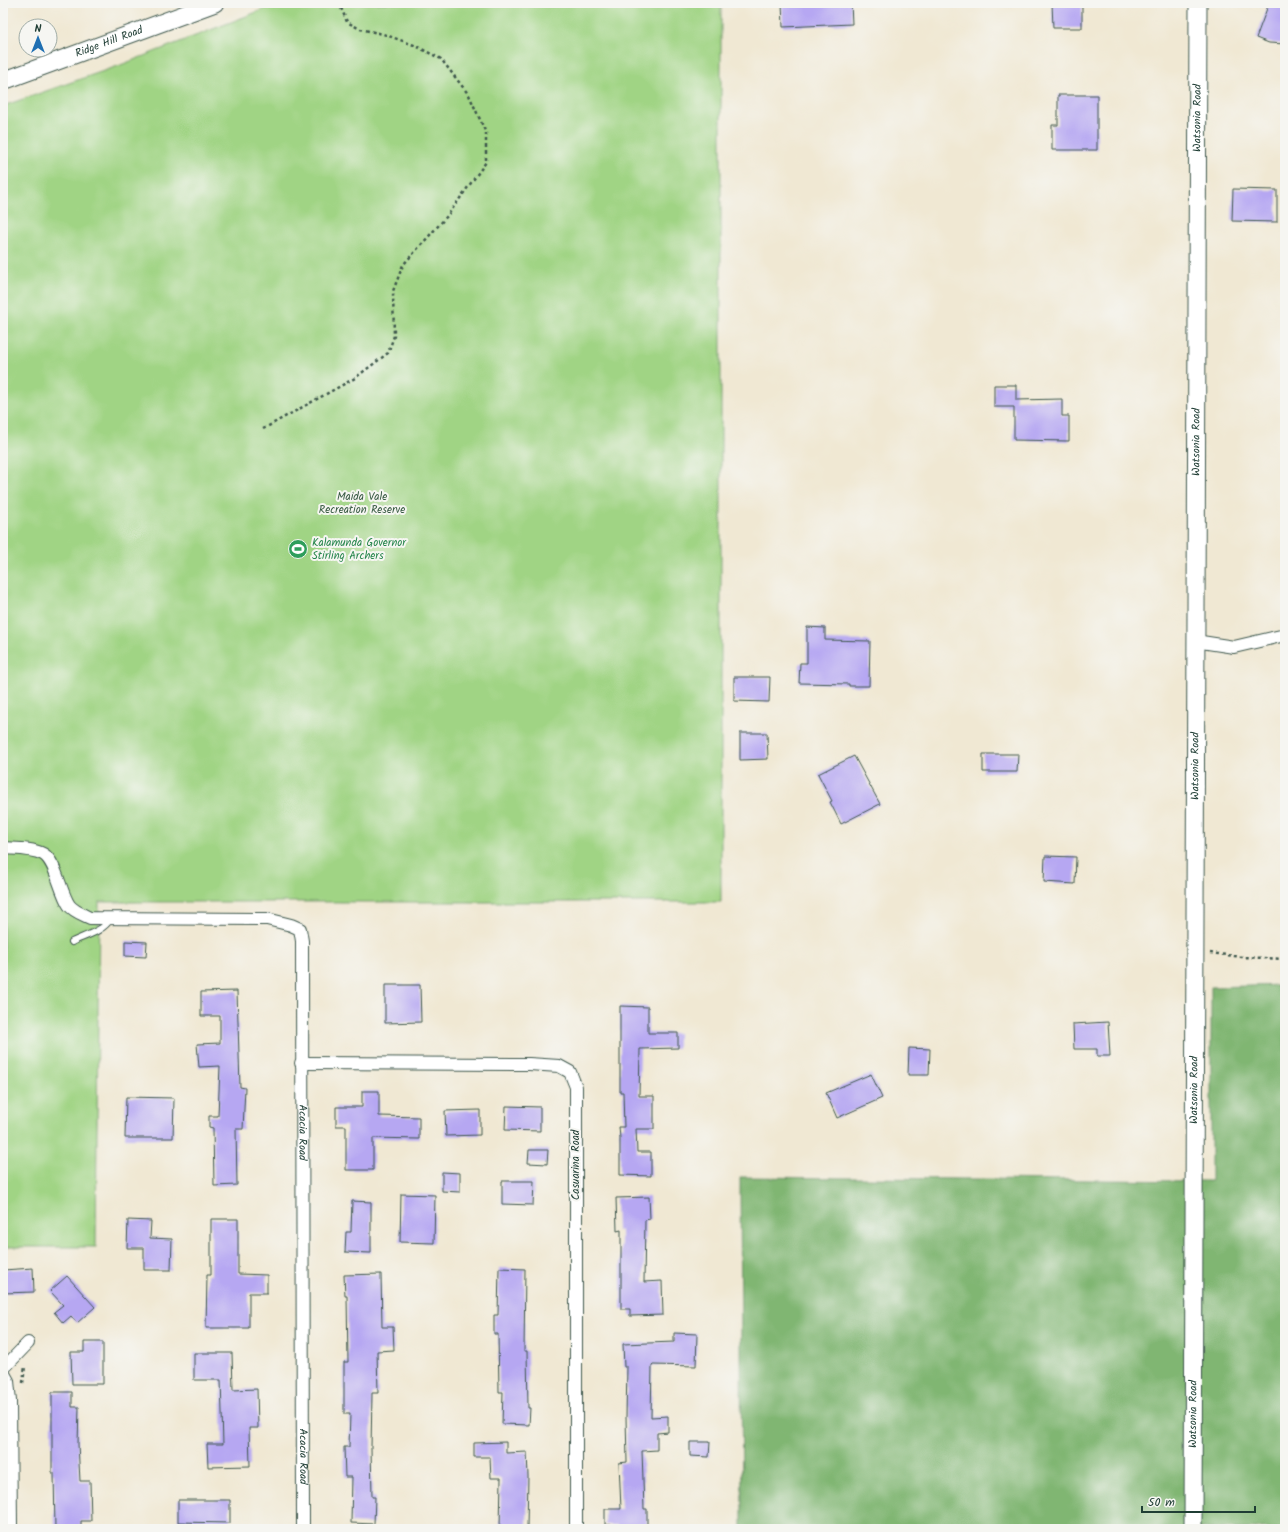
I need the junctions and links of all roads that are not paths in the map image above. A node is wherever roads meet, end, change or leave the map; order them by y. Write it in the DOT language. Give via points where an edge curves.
graph roads {
  1 [pos="215,3"];
  2 [pos="1198,3"];
  3 [pos="3,81"];
  4 [pos="1285,635"];
  5 [pos="1195,641"];
  6 [pos="3,848"];
  7 [pos="108,919"];
  8 [pos="72,942"];
  9 [pos="301,1063"];
  10 [pos="28,1343"];
  11 [pos="3,1369"];
  12 [pos="3,1372"];
  13 [pos="12,1529"];
  14 [pos="303,1529"];
  15 [pos="576,1529"];
  16 [pos="1193,1529"];
  1 -- 3 [label="street, Ridge Hill Road"];
  2 -- 5 [label="street, Watsonia Road"];
  4 -- 5 [label="street" via="1234,647"];
  5 -- 16 [label="street, Watsonia Road"];
  6 -- 7 [label="street" via="44,854 52,863 70,907 90,918"];
  7 -- 8 [label="lane" via="102,928"];
  7 -- 9 [label="street, Acacia Road" via="267,919 300,930"];
  9 -- 14 [label="street, Acacia Road"];
  9 -- 15 [label="street, Casuarina Road" via="529,1064 559,1066 570,1072 576,1087"];
  10 -- 11 [label="street"];
  12 -- 13 [label="street" via="8,1381 10,1400"];
}
